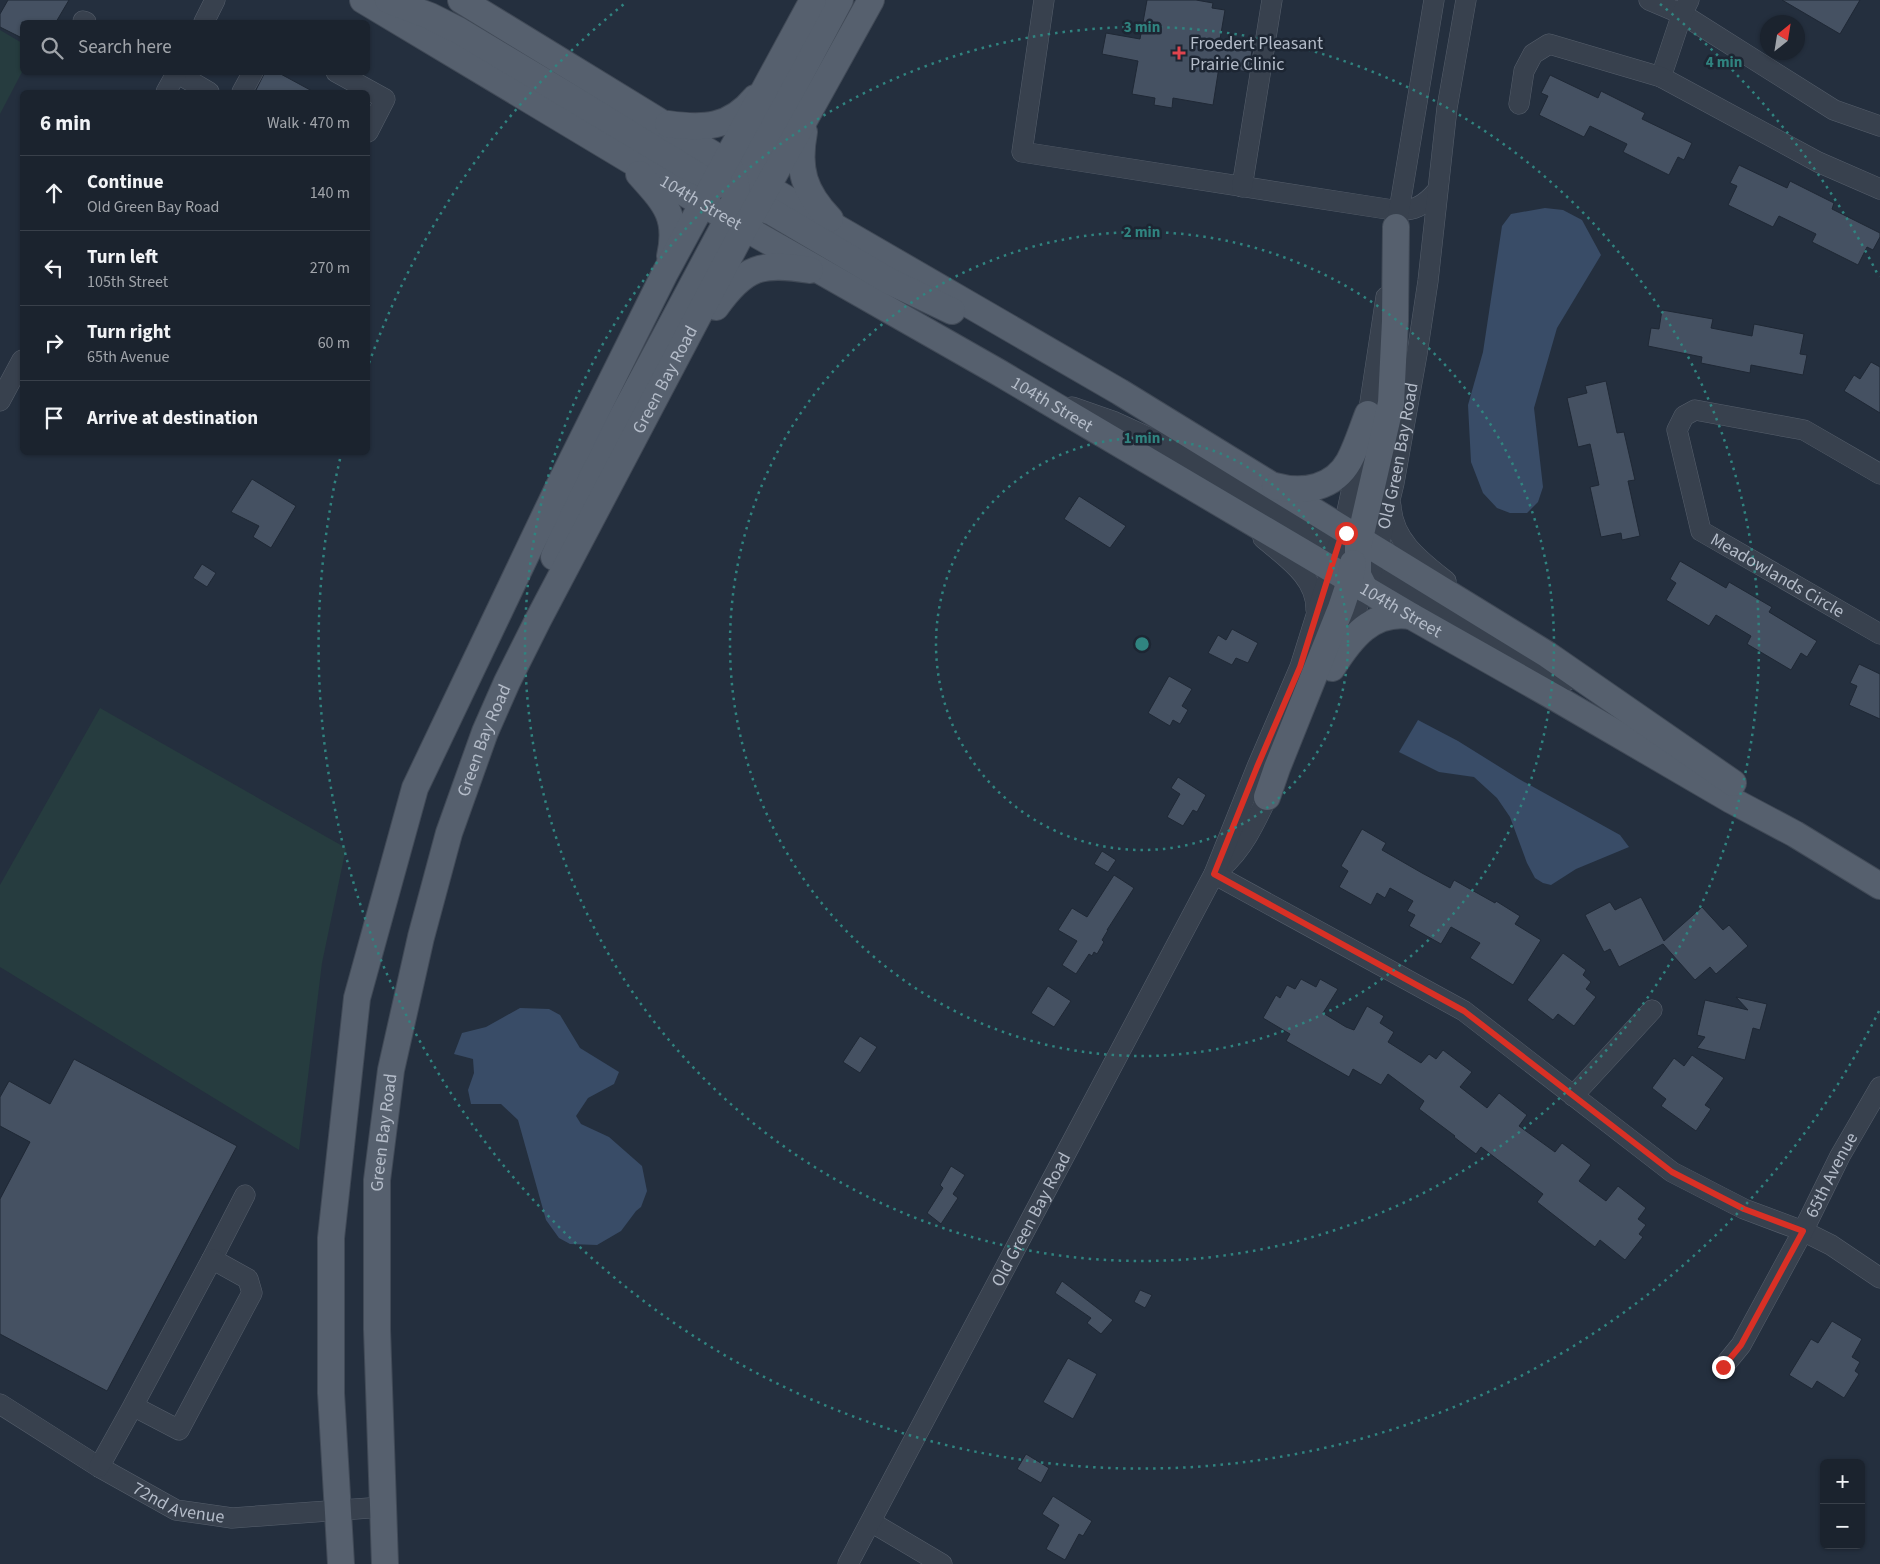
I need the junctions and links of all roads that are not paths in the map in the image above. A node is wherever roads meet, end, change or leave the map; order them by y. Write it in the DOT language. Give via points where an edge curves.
graph roads {
  1 [pos="216,0"];
  2 [pos="363,0"];
  3 [pos="388,0"];
  4 [pos="461,0"];
  5 [pos="813,0"];
  6 [pos="840,0"];
  7 [pos="872,0"];
  8 [pos="1044,0"];
  9 [pos="1272,0"];
  10 [pos="1434,0"];
  11 [pos="1466,0"];
  12 [pos="1649,0"];
  13 [pos="1686,7"];
  14 [pos="205,20"];
  15 [pos="175,75"];
  16 [pos="179,75"];
  17 [pos="251,75"];
  18 [pos="341,75"];
  19 [pos="1661,77"];
  20 [pos="768,82"];
  21 [pos="167,90"];
  22 [pos="206,90"];
  23 [pos="243,90"];
  24 [pos="369,90"];
  25 [pos="370,91"];
  26 [pos="1519,104"];
  27 [pos="806,120"];
  28 [pos="665,124"];
  29 [pos="1880,126"];
  30 [pos="370,128"];
  31 [pos="623,156"];
  32 [pos="1242,187"];
  33 [pos="1880,189"];
  34 [pos="1437,191"];
  35 [pos="740,194"];
  36 [pos="703,204"];
  37 [pos="1398,219"];
  38 [pos="839,229"];
  39 [pos="664,273"];
  40 [pos="824,273"];
  41 [pos="1038,344"];
  42 [pos="678,353"];
  43 [pos="20,364"];
  44 [pos="1043,399"];
  45 [pos="0,401"];
  46 [pos="1368,414"];
  47 [pos="1880,474"];
  48 [pos="1270,484"];
  49 [pos="1390,498"];
  50 [pos="1240,515"];
  51 [pos="1355,560"];
  52 [pos="1411,616"];
  53 [pos="1316,618"];
  54 [pos="1508,630"];
  55 [pos="1880,634"];
  56 [pos="526,643"];
  57 [pos="1332,668"];
  58 [pos="1622,706"];
  59 [pos="1268,797"];
  60 [pos="1795,834"];
  61 [pos="1214,874"];
  62 [pos="1880,886"];
  63 [pos="1652,1010"];
  64 [pos="1880,1087"];
  65 [pos="1573,1096"];
  66 [pos="245,1195"];
  67 [pos="1803,1231"];
  68 [pos="212,1259"];
  69 [pos="1880,1278"];
  70 [pos="1723,1367"];
  71 [pos="0,1404"];
  72 [pos="133,1406"];
  73 [pos="99,1467"];
  74 [pos="383,1507"];
  75 [pos="337,1511"];
  76 [pos="871,1522"];
  77 [pos="341,1564"];
  78 [pos="385,1564"];
  79 [pos="848,1564"];
  80 [pos="942,1564"];
  1 -- 14 [label="street"];
  2 -- 31 [label="main road, 104th Street"];
  3 -- 35 [label="main road" via="458,30 686,166"];
  4 -- 28 [label="main road, 104th Street"];
  5 -- 20 [label="main road, Green Bay Road"];
  6 -- 35 [label="main road"];
  7 -- 27 [label="main road, Green Bay Road"];
  8 -- 32 [label="street" via="1022,152"];
  9 -- 32 [label="street"];
  10 -- 37 [label="street, Old Green Bay Road"];
  11 -- 34 [label="street, Old Green Bay Road" via="1447,108"];
  12 -- 13 [label="street"];
  13 -- 19 [label="street"];
  13 -- 29 [label="street" via="1834,110"];
  15 -- 21 [label="street"];
  16 -- 22 [label="street"];
  17 -- 23 [label="street"];
  18 -- 24 [label="street"];
  19 -- 26 [label="street" via="1548,44 1533,54 1524,71"];
  19 -- 33 [label="street" via="1818,162"];
  20 -- 28 [label="main road" via="742,111 725,122 701,127"];
  20 -- 35 [label="main road, Green Bay Road"];
  25 -- 30 [label="street" via="385,99"];
  27 -- 35 [label="main road, Green Bay Road"];
  27 -- 38 [label="main road" via="801,151 802,172 814,200"];
  28 -- 35 [label="main road, 104th Street"];
  31 -- 36 [label="main road, 104th Street"];
  31 -- 39 [label="main road" via="660,198 671,218 673,239"];
  32 -- 37 [label="street"];
  34 -- 37 [label="street" via="1418,208"];
  34 -- 49 [label="street, Old Green Bay Road" via="1417,354"];
  35 -- 36 [label="main road, Green Bay Road"];
  35 -- 38 [label="main road, 104th Street"];
  35 -- 40 [label="main road, 104th Street"];
  35 -- 41 [label="main road" via="911,292"];
  35 -- 42 [label="main road, Green Bay Road"];
  35 -- 56 [label="main road" via="575,507 556,551"];
  36 -- 39 [label="main road, Green Bay Road"];
  37 -- 46 [label="street, Old Green Bay Road"];
  37 -- 51 [label="main road" via="1390,403"];
  38 -- 41 [label="main road, 104th Street"];
  39 -- 75 [label="main road, Green Bay Road" via="415,788 357,998 331,1238 331,1393"];
  40 -- 42 [label="main road" via="774,266 748,273 731,286 689,348"];
  40 -- 44 [label="main road, 104th Street"];
  41 -- 48 [label="main road, 104th Street"];
  42 -- 56 [label="main road, Green Bay Road"];
  43 -- 45 [label="street"];
  44 -- 50 [label="main road, 104th Street"];
  44 -- 51 [label="street" via="1106,418 1144,435"];
  46 -- 48 [label="main road" via="1350,460 1333,478 1302,490 1288,490"];
  46 -- 51 [label="street, Old Green Bay Road"];
  47 -- 55 [label="street, Meadowlands Circle" via="1804,430 1695,410 1684,416 1677,430 1702,531"];
  48 -- 51 [label="main road, 104th Street"];
  49 -- 51 [label="street, Old Green Bay Road"];
  49 -- 54 [label="street" via="1395,526 1412,552"];
  50 -- 51 [label="main road, 104th Street"];
  50 -- 53 [label="street" via="1307,578 1316,597"];
  51 -- 52 [label="main road, 104th Street"];
  51 -- 53 [label="street, Old Green Bay Road"];
  51 -- 54 [label="main road, 104th Street"];
  51 -- 57 [label="street, Old Green Bay Road"];
  51 -- 58 [label="street" via="1540,666"];
  51 -- 59 [label="main road" via="1339,613"];
  52 -- 57 [label="main road" via="1394,615 1373,622 1352,640"];
  52 -- 60 [label="main road, 104th Street"];
  53 -- 61 [label="street, Old Green Bay Road" via="1294,680"];
  54 -- 58 [label="main road, 104th Street"];
  56 -- 74 [label="main road, Green Bay Road" via="485,732 449,833 390,1070 377,1180 377,1329"];
  57 -- 59 [label="street, Old Green Bay Road"];
  58 -- 60 [label="main road, 104th Street" via="1752,797"];
  59 -- 61 [label="street, Old Green Bay Road" via="1236,854"];
  60 -- 62 [label="main road, 104th Street"];
  61 -- 65 [label="street" via="1464,1011"];
  61 -- 76 [label="street, Old Green Bay Road"];
  63 -- 65 [label="street"];
  64 -- 67 [label="street, 65th Avenue" via="1840,1156"];
  65 -- 67 [label="street" via="1672,1172 1744,1209"];
  66 -- 68 [label="street"];
  67 -- 69 [label="street" via="1831,1245"];
  67 -- 70 [label="street, 65th Avenue" via="1741,1345"];
  68 -- 72 [label="street"];
  68 -- 72 [label="street" via="248,1279 252,1293 179,1430"];
  71 -- 73 [label="street, 72nd Avenue"];
  72 -- 73 [label="street"];
  73 -- 75 [label="street, 72nd Avenue" via="176,1510 232,1518"];
  74 -- 75 [label="street, 72nd Avenue"];
  74 -- 78 [label="main road, Green Bay Road"];
  75 -- 77 [label="main road, Green Bay Road"];
  76 -- 79 [label="street, Old Green Bay Road"];
  76 -- 80 [label="street"];
}
